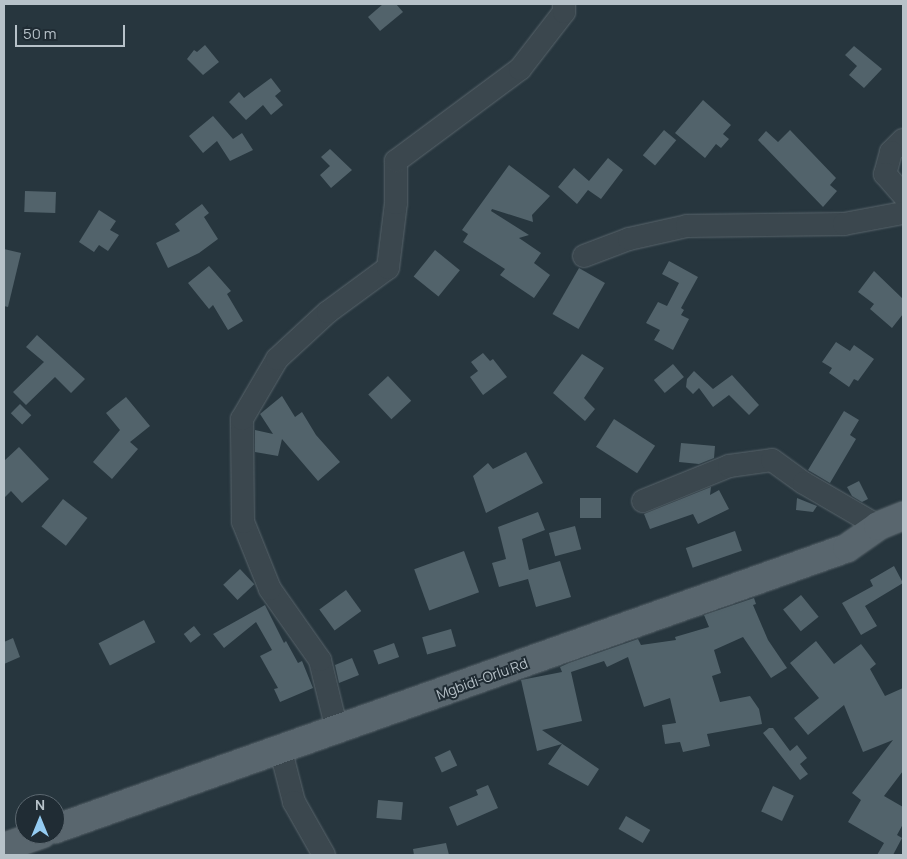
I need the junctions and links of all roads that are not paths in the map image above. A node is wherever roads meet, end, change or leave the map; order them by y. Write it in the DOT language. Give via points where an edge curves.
graph roads {
  1 [pos="564,4"];
  2 [pos="903,140"];
  3 [pos="903,196"];
  4 [pos="903,213"];
  5 [pos="584,256"];
  6 [pos="643,501"];
  7 [pos="903,516"];
  8 [pos="878,526"];
  9 [pos="337,730"];
  10 [pos="281,750"];
  11 [pos="65,826"];
  12 [pos="324,855"];
  1 -- 9 [label="street" via="564,12 520,69 396,161 396,203 388,268 328,312 277,359 242,419 243,522 270,589 320,660"];
  2 -- 3 [label="street" via="891,152 885,174"];
  4 -- 5 [label="street" via="844,224 687,226 629,239"];
  6 -- 8 [label="street" via="729,466 772,460 804,483"];
  7 -- 8 [label="main road, Mgbidi-Orlu Rd"];
  8 -- 9 [label="main road, Mgbidi-Orlu Rd" via="847,548"];
  9 -- 10 [label="main road, Mgbidi-Orlu Rd"];
  10 -- 11 [label="main road, Mgbidi-Orlu Rd"];
  10 -- 12 [label="street" via="294,802"];
}
